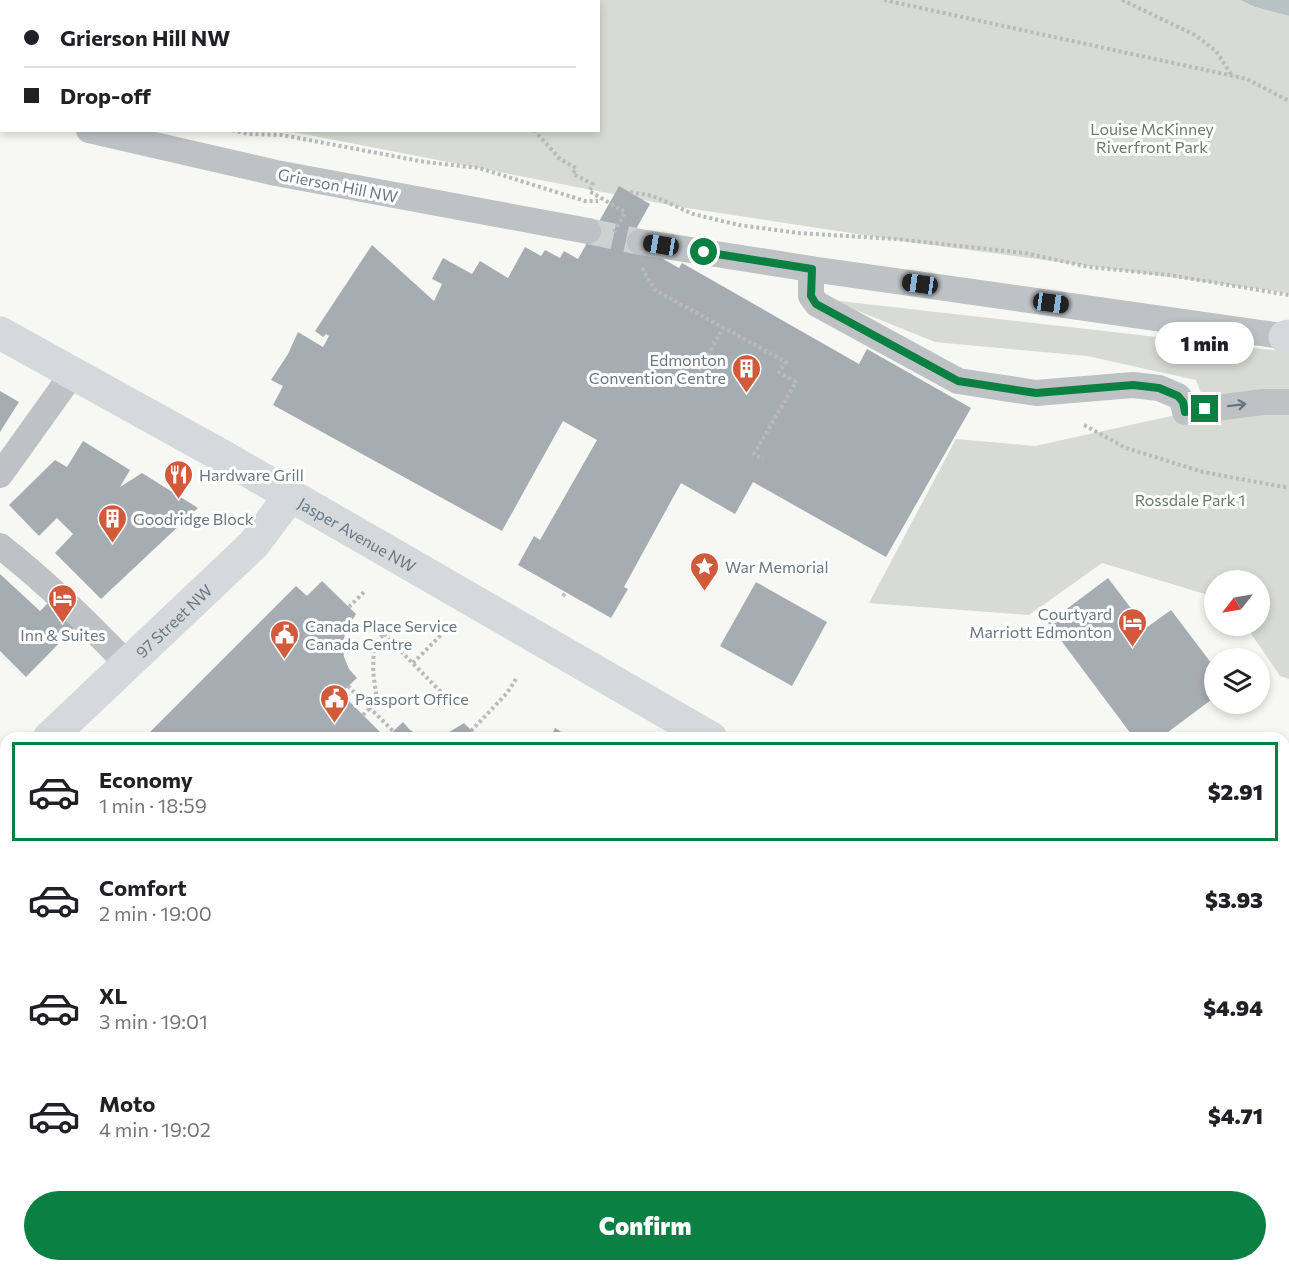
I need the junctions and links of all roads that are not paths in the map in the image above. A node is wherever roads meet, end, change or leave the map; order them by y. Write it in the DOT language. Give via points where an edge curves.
graph roads {
  1 [pos="98,132"];
  2 [pos="598,237"];
  3 [pos="640,254"];
  4 [pos="812,269"];
  5 [pos="0,333"];
  6 [pos="1288,337"];
  7 [pos="73,373"];
  8 [pos="1289,402"];
  9 [pos="0,475"];
  10 [pos="290,496"];
  11 [pos="0,546"];
  12 [pos="127,664"];
  13 [pos="55,732"];
  14 [pos="701,732"];
  1 -- 2 [label="street, Grierson Hill NW" via="276,173"];
  3 -- 4 [label="street"];
  4 -- 6 [label="street"];
  4 -- 8 [label="street, one-way" via="811,296 816,304 958,381 1036,393 1133,385 1159,388 1178,396 1185,412"];
  5 -- 7 [label="main road, Jasper Avenue NW"];
  7 -- 9 [label="street"];
  7 -- 10 [label="main road, Jasper Avenue NW"];
  10 -- 12 [label="main road, 97 Street NW" via="254,544"];
  10 -- 14 [label="main road, Jasper Avenue NW"];
  11 -- 12 [label="street" via="83,618"];
  12 -- 13 [label="main road, 97 Street NW"];
}
